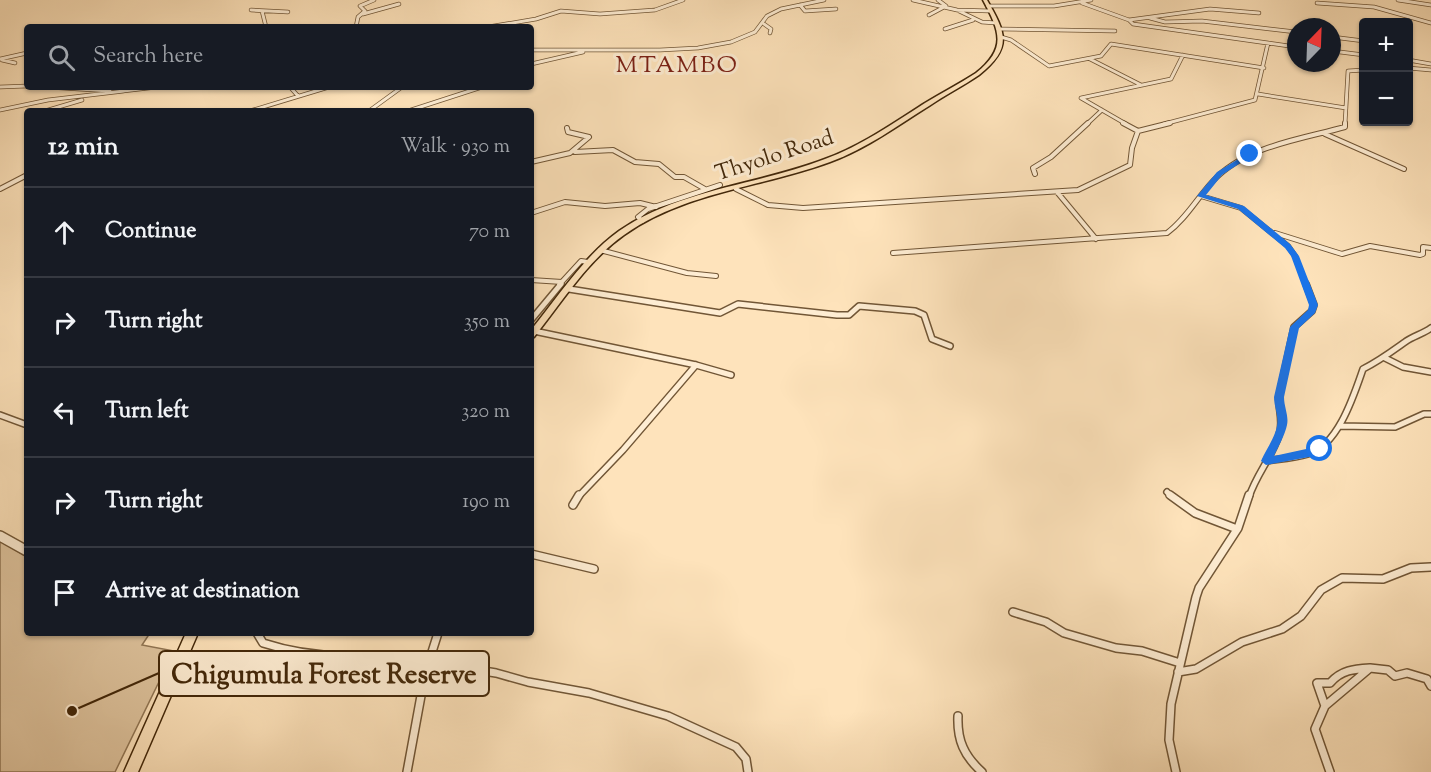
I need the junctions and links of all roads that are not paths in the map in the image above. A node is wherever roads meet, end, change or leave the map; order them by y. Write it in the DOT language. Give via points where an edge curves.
graph roads {
  1 [pos="374,0"];
  2 [pos="683,0"];
  3 [pos="824,0"];
  4 [pos="913,0"];
  5 [pos="938,0"];
  6 [pos="1023,0"];
  7 [pos="1091,0"];
  8 [pos="1371,0"];
  9 [pos="1398,0"];
  10 [pos="1082,3"];
  11 [pos="1317,3"];
  12 [pos="399,4"];
  13 [pos="800,5"];
  14 [pos="1431,5"];
  15 [pos="945,6"];
  16 [pos="988,6"];
  17 [pos="1023,6"];
  18 [pos="1374,7"];
  19 [pos="271,8"];
  20 [pos="836,9"];
  21 [pos="251,10"];
  22 [pos="957,10"];
  23 [pos="262,11"];
  24 [pos="288,12"];
  25 [pos="1259,13"];
  26 [pos="362,14"];
  27 [pos="929,15"];
  28 [pos="1148,17"];
  29 [pos="975,19"];
  30 [pos="1130,20"];
  31 [pos="1431,23"];
  32 [pos="267,24"];
  33 [pos="358,24"];
  34 [pos="506,24"];
  35 [pos="764,24"];
  36 [pos="998,26"];
  37 [pos="945,29"];
  38 [pos="1114,31"];
  39 [pos="1287,32"];
  40 [pos="770,33"];
  41 [pos="1001,37"];
  42 [pos="1341,38"];
  43 [pos="1359,40"];
  44 [pos="1268,43"];
  45 [pos="1287,46"];
  46 [pos="534,50"];
  47 [pos="587,51"];
  48 [pos="1341,52"];
  49 [pos="24,54"];
  50 [pos="1359,54"];
  51 [pos="1183,55"];
  52 [pos="0,59"];
  53 [pos="1090,59"];
  54 [pos="1413,61"];
  55 [pos="15,63"];
  56 [pos="534,63"];
  57 [pos="1431,64"];
  58 [pos="1264,68"];
  59 [pos="1413,68"];
  60 [pos="1359,70"];
  61 [pos="1431,70"];
  62 [pos="1141,85"];
  63 [pos="24,86"];
  64 [pos="0,87"];
  65 [pos="93,90"];
  66 [pos="137,90"];
  67 [pos="293,90"];
  68 [pos="319,90"];
  69 [pos="398,90"];
  70 [pos="470,90"];
  71 [pos="124,92"];
  72 [pos="1258,94"];
  73 [pos="298,96"];
  74 [pos="89,97"];
  75 [pos="54,108"];
  76 [pos="260,108"];
  77 [pos="373,108"];
  78 [pos="420,108"];
  79 [pos="1346,108"];
  80 [pos="0,110"];
  81 [pos="1102,110"];
  82 [pos="567,129"];
  83 [pos="1138,131"];
  84 [pos="1325,134"];
  85 [pos="575,152"];
  86 [pos="534,161"];
  87 [pos="1404,169"];
  88 [pos="1035,174"];
  89 [pos="24,177"];
  90 [pos="720,185"];
  91 [pos="0,189"];
  92 [pos="705,189"];
  93 [pos="736,189"];
  94 [pos="1057,192"];
  95 [pos="1201,196"];
  96 [pos="656,207"];
  97 [pos="534,212"];
  98 [pos="642,221"];
  99 [pos="1268,231"];
  100 [pos="1096,239"];
  101 [pos="1431,248"];
  102 [pos="600,250"];
  103 [pos="893,253"];
  104 [pos="588,262"];
  105 [pos="716,276"];
  106 [pos="534,280"];
  107 [pos="562,282"];
  108 [pos="569,289"];
  109 [pos="534,316"];
  110 [pos="1431,328"];
  111 [pos="534,332"];
  112 [pos="534,333"];
  113 [pos="950,346"];
  114 [pos="1385,358"];
  115 [pos="696,365"];
  116 [pos="1431,372"];
  117 [pos="732,375"];
  118 [pos="1431,414"];
  119 [pos="0,415"];
  120 [pos="24,425"];
  121 [pos="1340,426"];
  122 [pos="1266,461"];
  123 [pos="1167,492"];
  124 [pos="573,505"];
  125 [pos="1237,529"];
  126 [pos="0,536"];
  127 [pos="24,549"];
  128 [pos="534,555"];
  129 [pos="1431,567"];
  130 [pos="594,568"];
  131 [pos="1013,612"];
  132 [pos="191,636"];
  133 [pos="259,636"];
  134 [pos="437,636"];
  135 [pos="356,655"];
  136 [pos="1180,663"];
  137 [pos="1370,668"];
  138 [pos="426,670"];
  139 [pos="1178,672"];
  140 [pos="1431,686"];
  141 [pos="1325,706"];
  142 [pos="958,716"];
  143 [pos="131,772"];
  144 [pos="407,772"];
  145 [pos="748,772"];
  146 [pos="982,772"];
  147 [pos="1176,772"];
  148 [pos="1330,772"];
  1 -- 26 [label="street" via="360,6 365,11"];
  2 -- 34 [label="street" via="655,10 603,14 561,11"];
  3 -- 13 [label="street"];
  4 -- 15 [label="street"];
  5 -- 15 [label="street"];
  6 -- 17 [label="street"];
  7 -- 10 [label="street"];
  8 -- 18 [label="street"];
  9 -- 14 [label="street"];
  10 -- 17 [label="street"];
  10 -- 30 [label="street"];
  11 -- 18 [label="street"];
  12 -- 26 [label="street"];
  13 -- 20 [label="street" via="805,11"];
  13 -- 35 [label="street" via="767,16"];
  15 -- 22 [label="street"];
  15 -- 27 [label="street"];
  16 -- 17 [label="street"];
  16 -- 22 [label="street"];
  16 -- 36 [label="highway"];
  18 -- 31 [label="street"];
  19 -- 23 [label="street"];
  21 -- 23 [label="street"];
  22 -- 29 [label="street"];
  23 -- 24 [label="street"];
  23 -- 32 [label="street"];
  25 -- 28 [label="street" via="1210,9"];
  26 -- 33 [label="street"];
  28 -- 30 [label="street"];
  28 -- 39 [label="street" via="1165,22 1202,21"];
  29 -- 36 [label="street"];
  29 -- 37 [label="street"];
  30 -- 44 [label="street" via="1136,25"];
  35 -- 40 [label="street" via="771,29"];
  35 -- 47 [label="street" via="748,37 711,47"];
  36 -- 38 [label="street"];
  36 -- 41 [label="highway"];
  41 -- 53 [label="street" via="1049,66"];
  41 -- 93 [label="highway, Thyolo Road" via="996,54 975,76 870,141 817,165"];
  42 -- 43 [label="street"];
  44 -- 45 [label="street"];
  44 -- 58 [label="street"];
  46 -- 47 [label="street"];
  47 -- 56 [label="street"];
  48 -- 50 [label="street"];
  49 -- 52 [label="street"];
  51 -- 53 [label="street" via="1111,44 1102,56"];
  51 -- 58 [label="street"];
  51 -- 62 [label="street" via="1171,79"];
  52 -- 55 [label="street"];
  53 -- 62 [label="street"];
  54 -- 57 [label="street"];
  58 -- 72 [label="street"];
  59 -- 61 [label="street"];
  60 -- 79 [label="street" via="1348,71"];
  62 -- 81 [label="street" via="1081,98"];
  63 -- 64 [label="street"];
  65 -- 71 [label="street"];
  66 -- 71 [label="street"];
  67 -- 73 [label="street"];
  68 -- 73 [label="street"];
  69 -- 77 [label="street"];
  70 -- 78 [label="street"];
  71 -- 74 [label="street"];
  72 -- 79 [label="street"];
  72 -- 83 [label="street" via="1256,100 1246,104"];
  73 -- 76 [label="street"];
  74 -- 75 [label="street"];
  74 -- 80 [label="street"];
  79 -- 84 [label="street" via="1344,127"];
  81 -- 83 [label="street"];
  81 -- 88 [label="street" via="1051,157 1033,168"];
  82 -- 85 [label="street" via="589,137"];
  83 -- 94 [label="street" via="1130,165 1081,189"];
  84 -- 87 [label="street"];
  84 -- 95 [label="street" via="1250,154 1220,173"];
  85 -- 86 [label="street"];
  85 -- 92 [label="street" via="605,147 621,151 634,162 659,164 675,177 684,177"];
  89 -- 91 [label="street"];
  90 -- 92 [label="street"];
  92 -- 96 [label="street"];
  93 -- 94 [label="street" via="766,206 803,208"];
  93 -- 98 [label="highway, Thyolo Road" via="676,206"];
  94 -- 100 [label="street"];
  95 -- 99 [label="street" via="1241,208"];
  95 -- 100 [label="street" via="1167,233"];
  96 -- 97 [label="street" via="640,203 605,206 565,202"];
  96 -- 98 [label="street" via="639,214"];
  98 -- 102 [label="highway, Thyolo Road"];
  99 -- 101 [label="street" via="1342,254 1370,246 1420,255 1423,248"];
  99 -- 122 [label="street" via="1295,256 1314,305 1294,327 1279,397 1282,426"];
  100 -- 103 [label="street"];
  102 -- 104 [label="highway, Thyolo Road"];
  102 -- 105 [label="street" via="630,255 673,271"];
  104 -- 107 [label="street" via="579,262"];
  104 -- 108 [label="highway, Thyolo Road"];
  106 -- 107 [label="street"];
  107 -- 109 [label="street"];
  108 -- 111 [label="highway, Thyolo Road"];
  108 -- 113 [label="street" via="720,313 738,304 837,315 849,315 859,306 915,311 924,315 933,339"];
  110 -- 114 [label="street" via="1407,339"];
  112 -- 115 [label="street"];
  114 -- 116 [label="street" via="1403,367"];
  114 -- 121 [label="street" via="1363,369"];
  115 -- 117 [label="street"];
  115 -- 124 [label="street"];
  118 -- 121 [label="street" via="1395,427"];
  119 -- 120 [label="street"];
  121 -- 122 [label="street" via="1316,452"];
  122 -- 125 [label="street"];
  123 -- 125 [label="street" via="1201,516"];
  125 -- 136 [label="street" via="1200,588"];
  126 -- 127 [label="street"];
  128 -- 130 [label="street"];
  129 -- 139 [label="street" via="1411,568 1383,579 1342,578 1321,590 1301,616 1282,629 1242,642 1196,669"];
  131 -- 136 [label="street" via="1046,622 1064,633"];
  132 -- 143 [label="highway"];
  133 -- 135 [label="street" via="263,643 277,649"];
  134 -- 138 [label="street"];
  136 -- 139 [label="street"];
  137 -- 140 [label="street" via="1388,670 1395,676 1407,673 1427,679"];
  137 -- 141 [label="street"];
  137 -- 141 [label="street" via="1351,669 1335,676 1330,683 1317,683"];
  138 -- 144 [label="street"];
  138 -- 145 [label="street" via="453,666 486,671 589,693 668,716 736,747 746,759"];
  139 -- 147 [label="street" via="1169,742"];
  141 -- 148 [label="street" via="1315,729"];
  142 -- 146 [label="street" via="962,750"];
}
